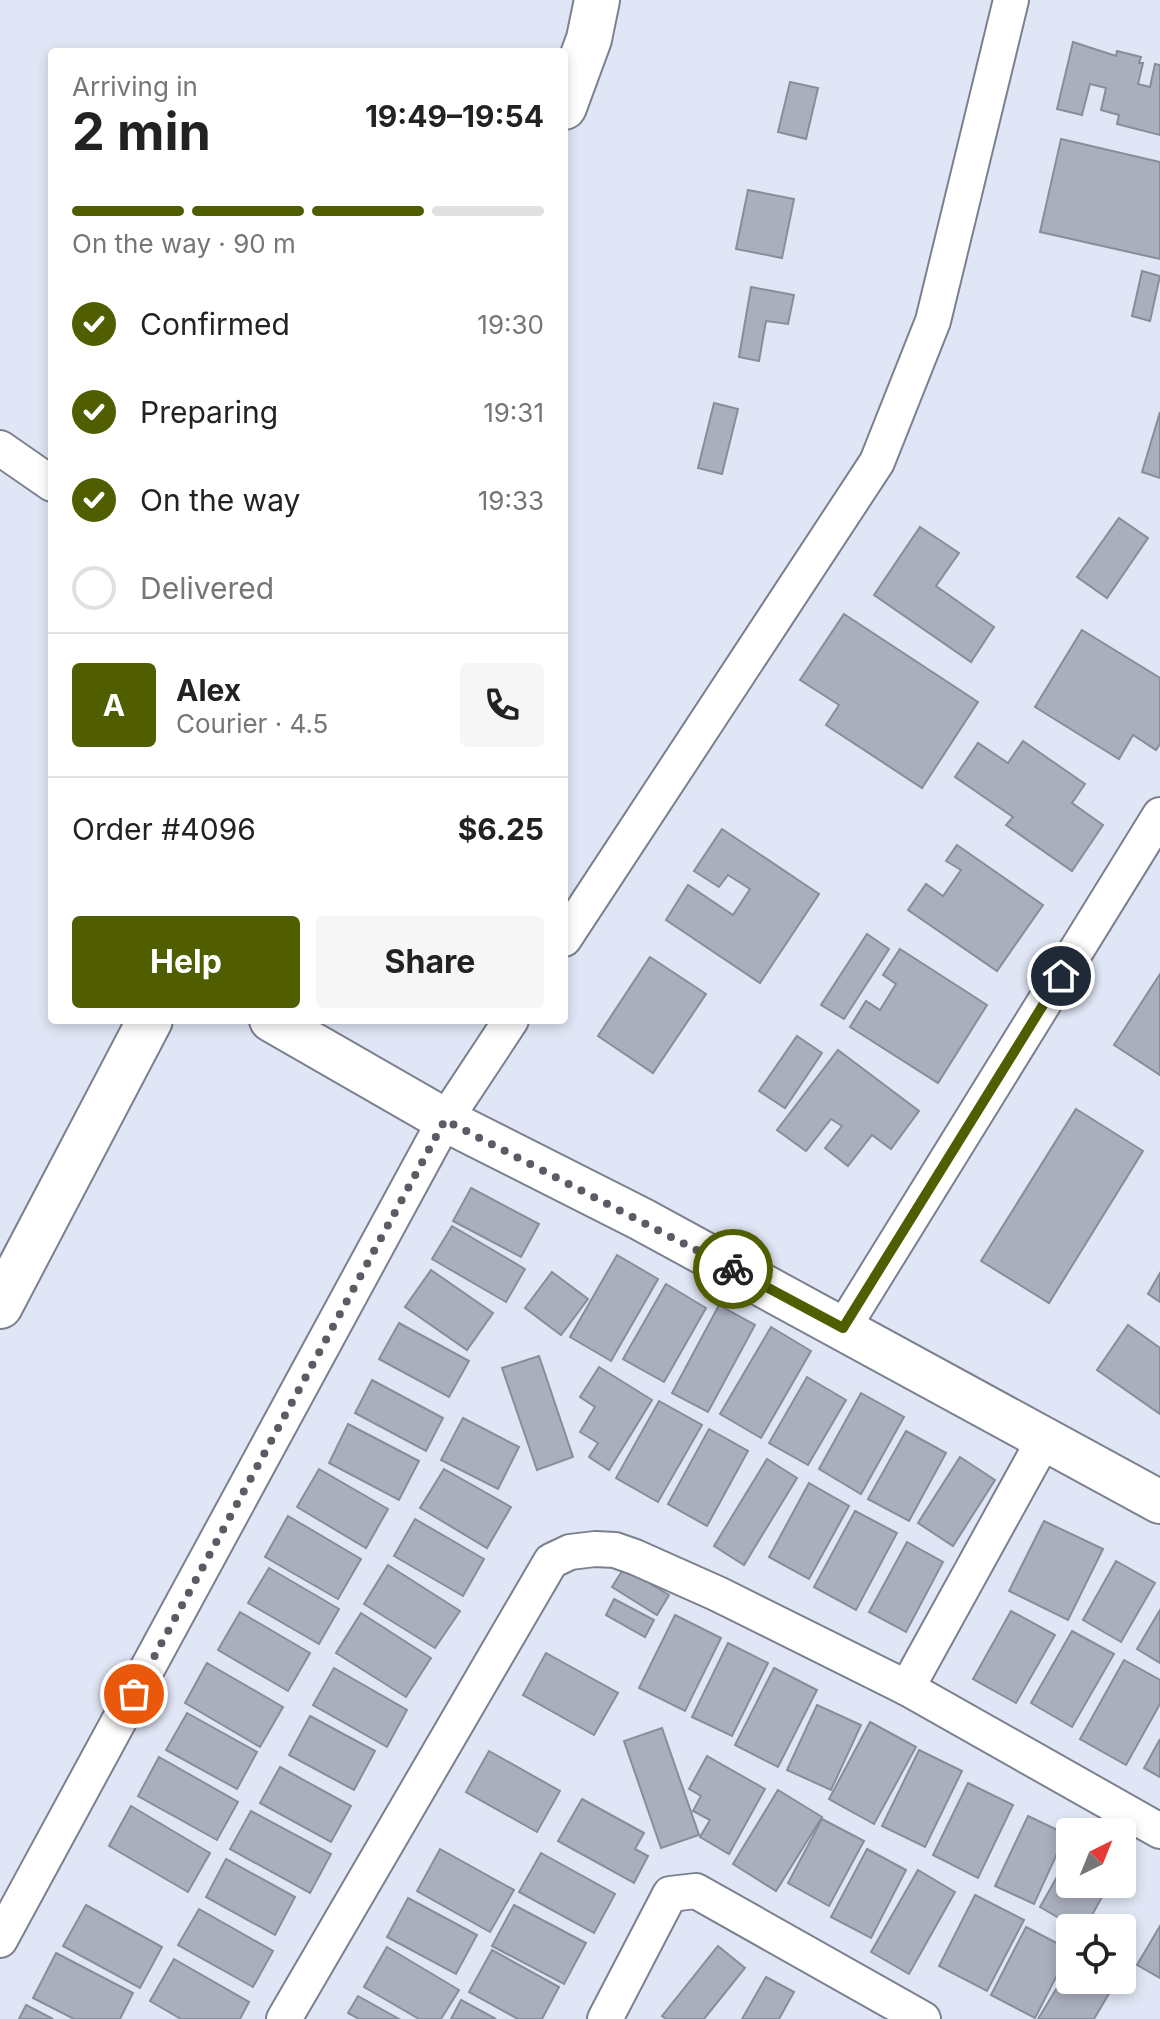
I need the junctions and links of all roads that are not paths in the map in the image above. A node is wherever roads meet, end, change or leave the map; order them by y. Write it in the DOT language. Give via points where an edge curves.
graph roads {
  1 [pos="597,0"];
  2 [pos="1011,0"];
  3 [pos="568,96"];
  4 [pos="0,448"];
  5 [pos="48,481"];
  6 [pos="1160,815"];
  7 [pos="568,933"];
  8 [pos="148,1024"];
  9 [pos="278,1024"];
  10 [pos="508,1024"];
  11 [pos="445,1120"];
  12 [pos="0,1306"];
  13 [pos="843,1328"];
  14 [pos="1045,1438"];
  15 [pos="1160,1502"];
  16 [pos="907,1688"];
  17 [pos="1160,1831"];
  18 [pos="0,1940"];
  19 [pos="284,2019"];
  20 [pos="605,2019"];
  21 [pos="923,2019"];
  1 -- 3 [label="main road"];
  2 -- 7 [label="street" via="933,321 877,462"];
  4 -- 5 [label="street"];
  6 -- 13 [label="street"];
  8 -- 12 [label="main road"];
  9 -- 11 [label="street"];
  10 -- 11 [label="street"];
  11 -- 13 [label="street"];
  11 -- 18 [label="street"];
  13 -- 14 [label="street"];
  14 -- 15 [label="street"];
  14 -- 16 [label="street"];
  16 -- 17 [label="street"];
  16 -- 19 [label="street" via="635,1557 595,1549 551,1561"];
  20 -- 21 [label="street" via="670,1894 696,1891"];
}
